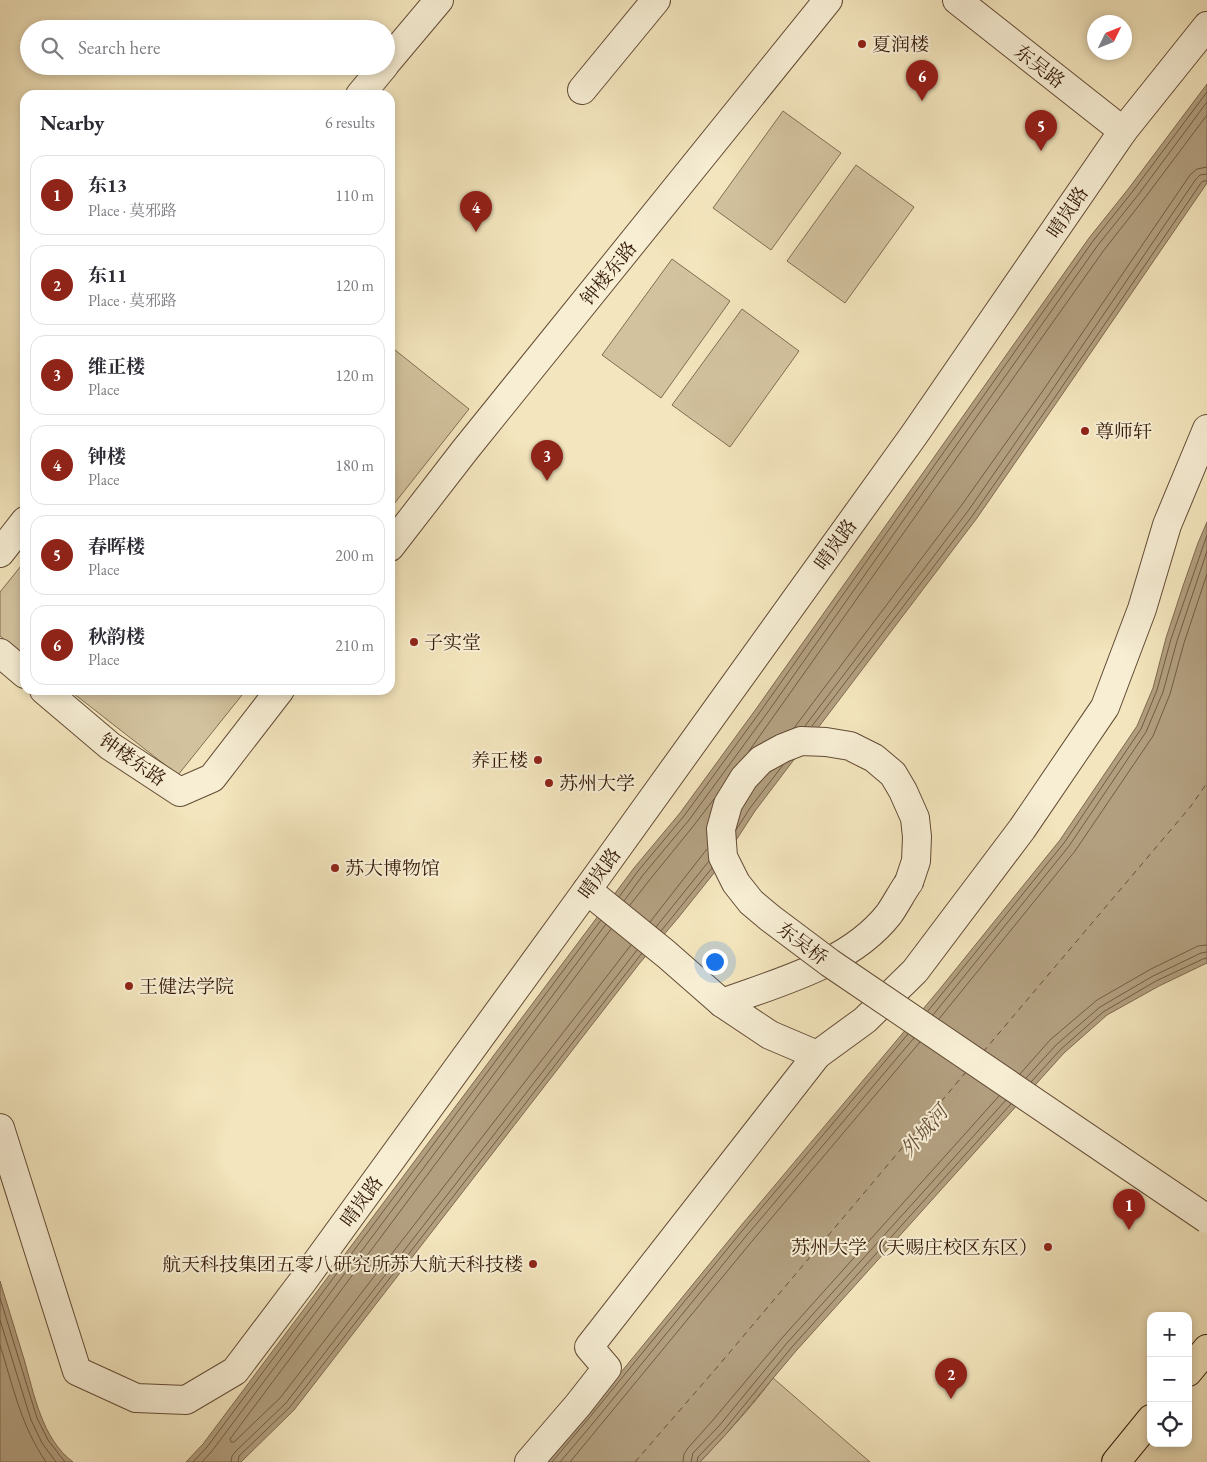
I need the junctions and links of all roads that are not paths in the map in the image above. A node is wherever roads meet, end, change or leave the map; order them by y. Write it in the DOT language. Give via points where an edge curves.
graph roads {
  1 [pos="439,0"];
  2 [pos="656,0"];
  3 [pos="828,0"];
  4 [pos="957,0"];
  5 [pos="1207,26"];
  6 [pos="395,52"];
  7 [pos="377,75"];
  8 [pos="364,90"];
  9 [pos="582,90"];
  10 [pos="1123,131"];
  11 [pos="1207,429"];
  12 [pos="20,527"];
  13 [pos="395,541"];
  14 [pos="0,553"];
  15 [pos="0,652"];
  16 [pos="20,670"];
  17 [pos="50,695"];
  18 [pos="276,695"];
  19 [pos="594,896"];
  20 [pos="722,1003"];
  21 [pos="817,1055"];
  22 [pos="0,1128"];
  23 [pos="1207,1219"];
  24 [pos="1207,1349"];
  25 [pos="1192,1367"];
  26 [pos="1147,1424"];
  27 [pos="528,1462"];
  28 [pos="1116,1462"];
  1 -- 6 [label="lane"];
  2 -- 9 [label="lane"];
  3 -- 13 [label="lane, 钟楼东路"];
  4 -- 10 [label="lane, 东吴路"];
  5 -- 10 [label="lane, 晴岚路"];
  7 -- 8 [label="lane"];
  10 -- 19 [label="lane, 晴岚路"];
  11 -- 21 [label="lane" via="1167,525 1142,609 1105,707 1022,829 915,971 865,1020"];
  12 -- 14 [label="lane"];
  15 -- 16 [label="lane"];
  17 -- 18 [label="lane, 钟楼东路" via="110,746 180,792 212,778"];
  19 -- 20 [label="lane"];
  19 -- 22 [label="lane, 晴岚路" via="235,1371 186,1400 136,1398 77,1371"];
  20 -- 21 [label="lane" via="770,1034"];
  20 -- 23 [label="lane, 东吴桥, bridge" via="816,969 856,945 888,914 909,882 916,861 917,837 915,818 903,790 893,774 874,758 850,746 802,741 761,760 744,778 728,804 721,830 723,857 736,883 751,902 770,918 830,963"];
  21 -- 27 [label="lane" via="589,1346 607,1368"];
  24 -- 25 [label="main road"];
  26 -- 28 [label="main road"];
}
